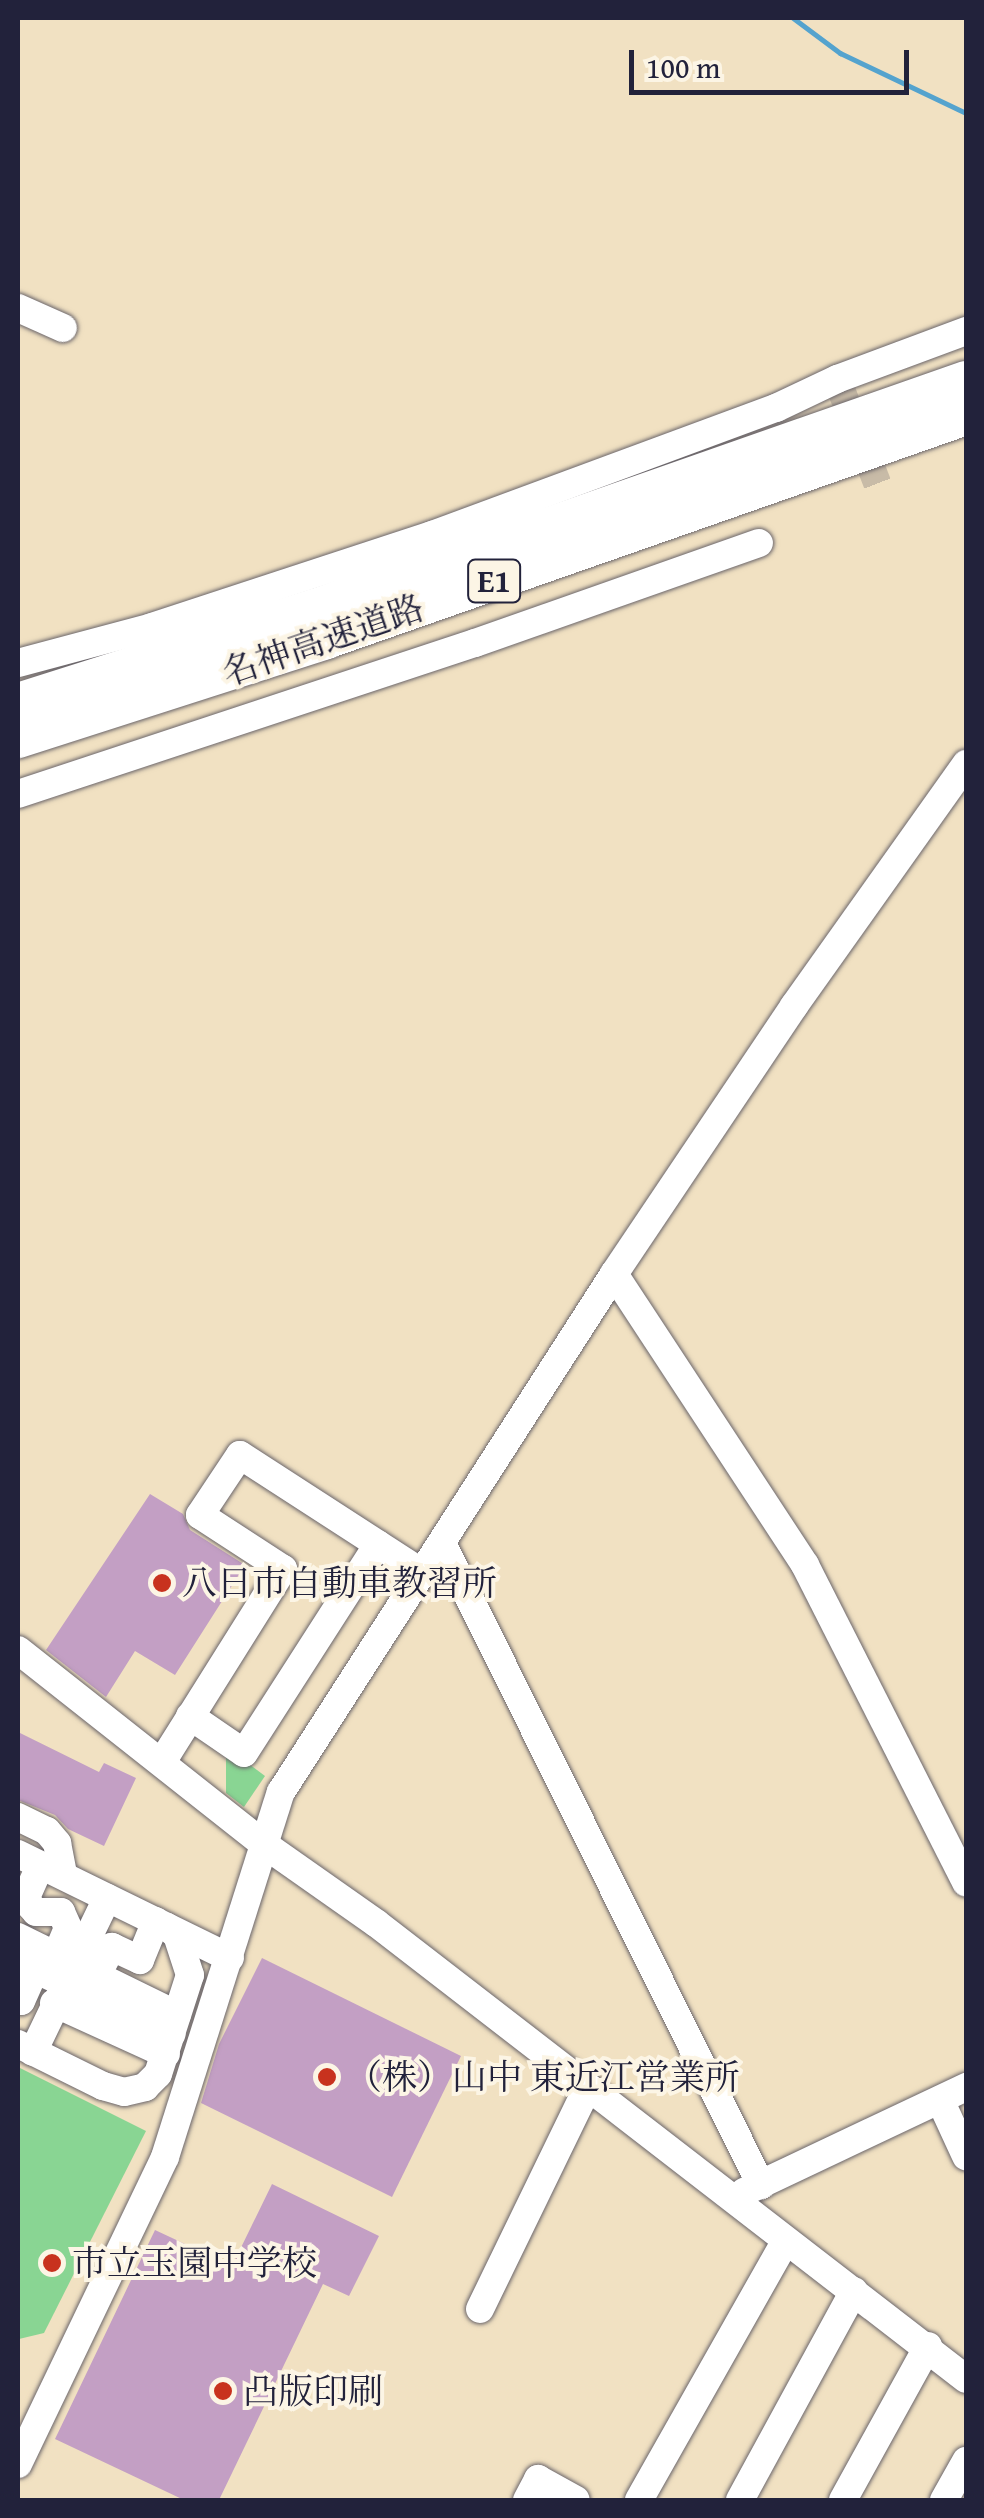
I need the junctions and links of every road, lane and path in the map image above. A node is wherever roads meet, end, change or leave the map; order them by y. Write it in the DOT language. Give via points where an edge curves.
graph roads {
  1 [pos="18,308"];
  2 [pos="62,328"];
  3 [pos="966,331"];
  4 [pos="966,381"];
  5 [pos="966,415"];
  6 [pos="760,544"];
  7 [pos="18,663"];
  8 [pos="18,703"];
  9 [pos="18,740"];
  10 [pos="966,764"];
  11 [pos="18,794"];
  12 [pos="614,1274"];
  13 [pos="378,1544"];
  14 [pos="444,1545"];
  15 [pos="424,1574"];
  16 [pos="18,1650"];
  17 [pos="190,1716"];
  18 [pos="162,1762"];
  19 [pos="18,1817"];
  20 [pos="266,1846"];
  21 [pos="32,1862"];
  22 [pos="966,1883"];
  23 [pos="106,1898"];
  24 [pos="161,1924"];
  25 [pos="18,1937"];
  26 [pos="230,1958"];
  27 [pos="57,1973"];
  28 [pos="142,1996"];
  29 [pos="18,2000"];
  30 [pos="172,2034"];
  31 [pos="26,2048"];
  32 [pos="588,2087"];
  33 [pos="966,2087"];
  34 [pos="940,2102"];
  35 [pos="966,2156"];
  36 [pos="761,2185"];
  37 [pos="728,2198"];
  38 [pos="785,2242"];
  39 [pos="854,2292"];
  40 [pos="480,2309"];
  41 [pos="928,2346"];
  42 [pos="966,2379"];
  43 [pos="966,2462"];
  44 [pos="18,2464"];
  45 [pos="526,2500"];
  46 [pos="576,2500"];
  47 [pos="640,2500"];
  48 [pos="740,2500"];
  49 [pos="843,2500"];
  50 [pos="944,2500"];
  1 -- 2 [label="street"];
  3 -- 7 [label="street" via="432,535 152,627"];
  4 -- 8 [label="highway, 名神高速道路 / E1" via="298,615"];
  5 -- 9 [label="highway, 名神高速道路 / E1"];
  6 -- 11 [label="street"];
  10 -- 12 [label="street"];
  12 -- 14 [label="street"];
  12 -- 22 [label="street" via="805,1564"];
  13 -- 15 [label="street"];
  13 -- 17 [label="street" via="244,1753"];
  13 -- 17 [label="street" via="240,1455 200,1516 283,1569"];
  14 -- 15 [label="street"];
  14 -- 36 [label="street"];
  15 -- 20 [label="street" via="280,1792"];
  16 -- 18 [label="street"];
  17 -- 18 [label="street"];
  18 -- 20 [label="street"];
  19 -- 21 [label="street" via="57,1843"];
  20 -- 26 [label="street"];
  20 -- 32 [label="street"];
  21 -- 23 [label="street"];
  21 -- 27 [label="street" via="25,1900 36,1912 62,1912 68,1928"];
  23 -- 24 [label="street"];
  23 -- 27 [label="street"];
  24 -- 26 [label="street"];
  24 -- 27 [label="street" via="140,1960 112,1947"];
  24 -- 28 [label="street"];
  24 -- 30 [label="street" via="177,1935 190,1975"];
  25 -- 27 [label="street"];
  26 -- 44 [label="street" via="165,2157"];
  27 -- 28 [label="street"];
  27 -- 29 [label="street"];
  27 -- 30 [label="street"];
  27 -- 31 [label="street"];
  28 -- 30 [label="street"];
  30 -- 31 [label="street" via="158,2074 146,2087 124,2092"];
  32 -- 37 [label="street"];
  32 -- 40 [label="street"];
  33 -- 34 [label="street"];
  34 -- 35 [label="street"];
  34 -- 36 [label="street"];
  36 -- 37 [label="street"];
  37 -- 38 [label="street"];
  38 -- 39 [label="street"];
  38 -- 47 [label="street"];
  39 -- 41 [label="street"];
  39 -- 48 [label="street"];
  41 -- 42 [label="street"];
  41 -- 49 [label="street"];
  43 -- 50 [label="street"];
  45 -- 46 [label="street" via="538,2479"];
}
